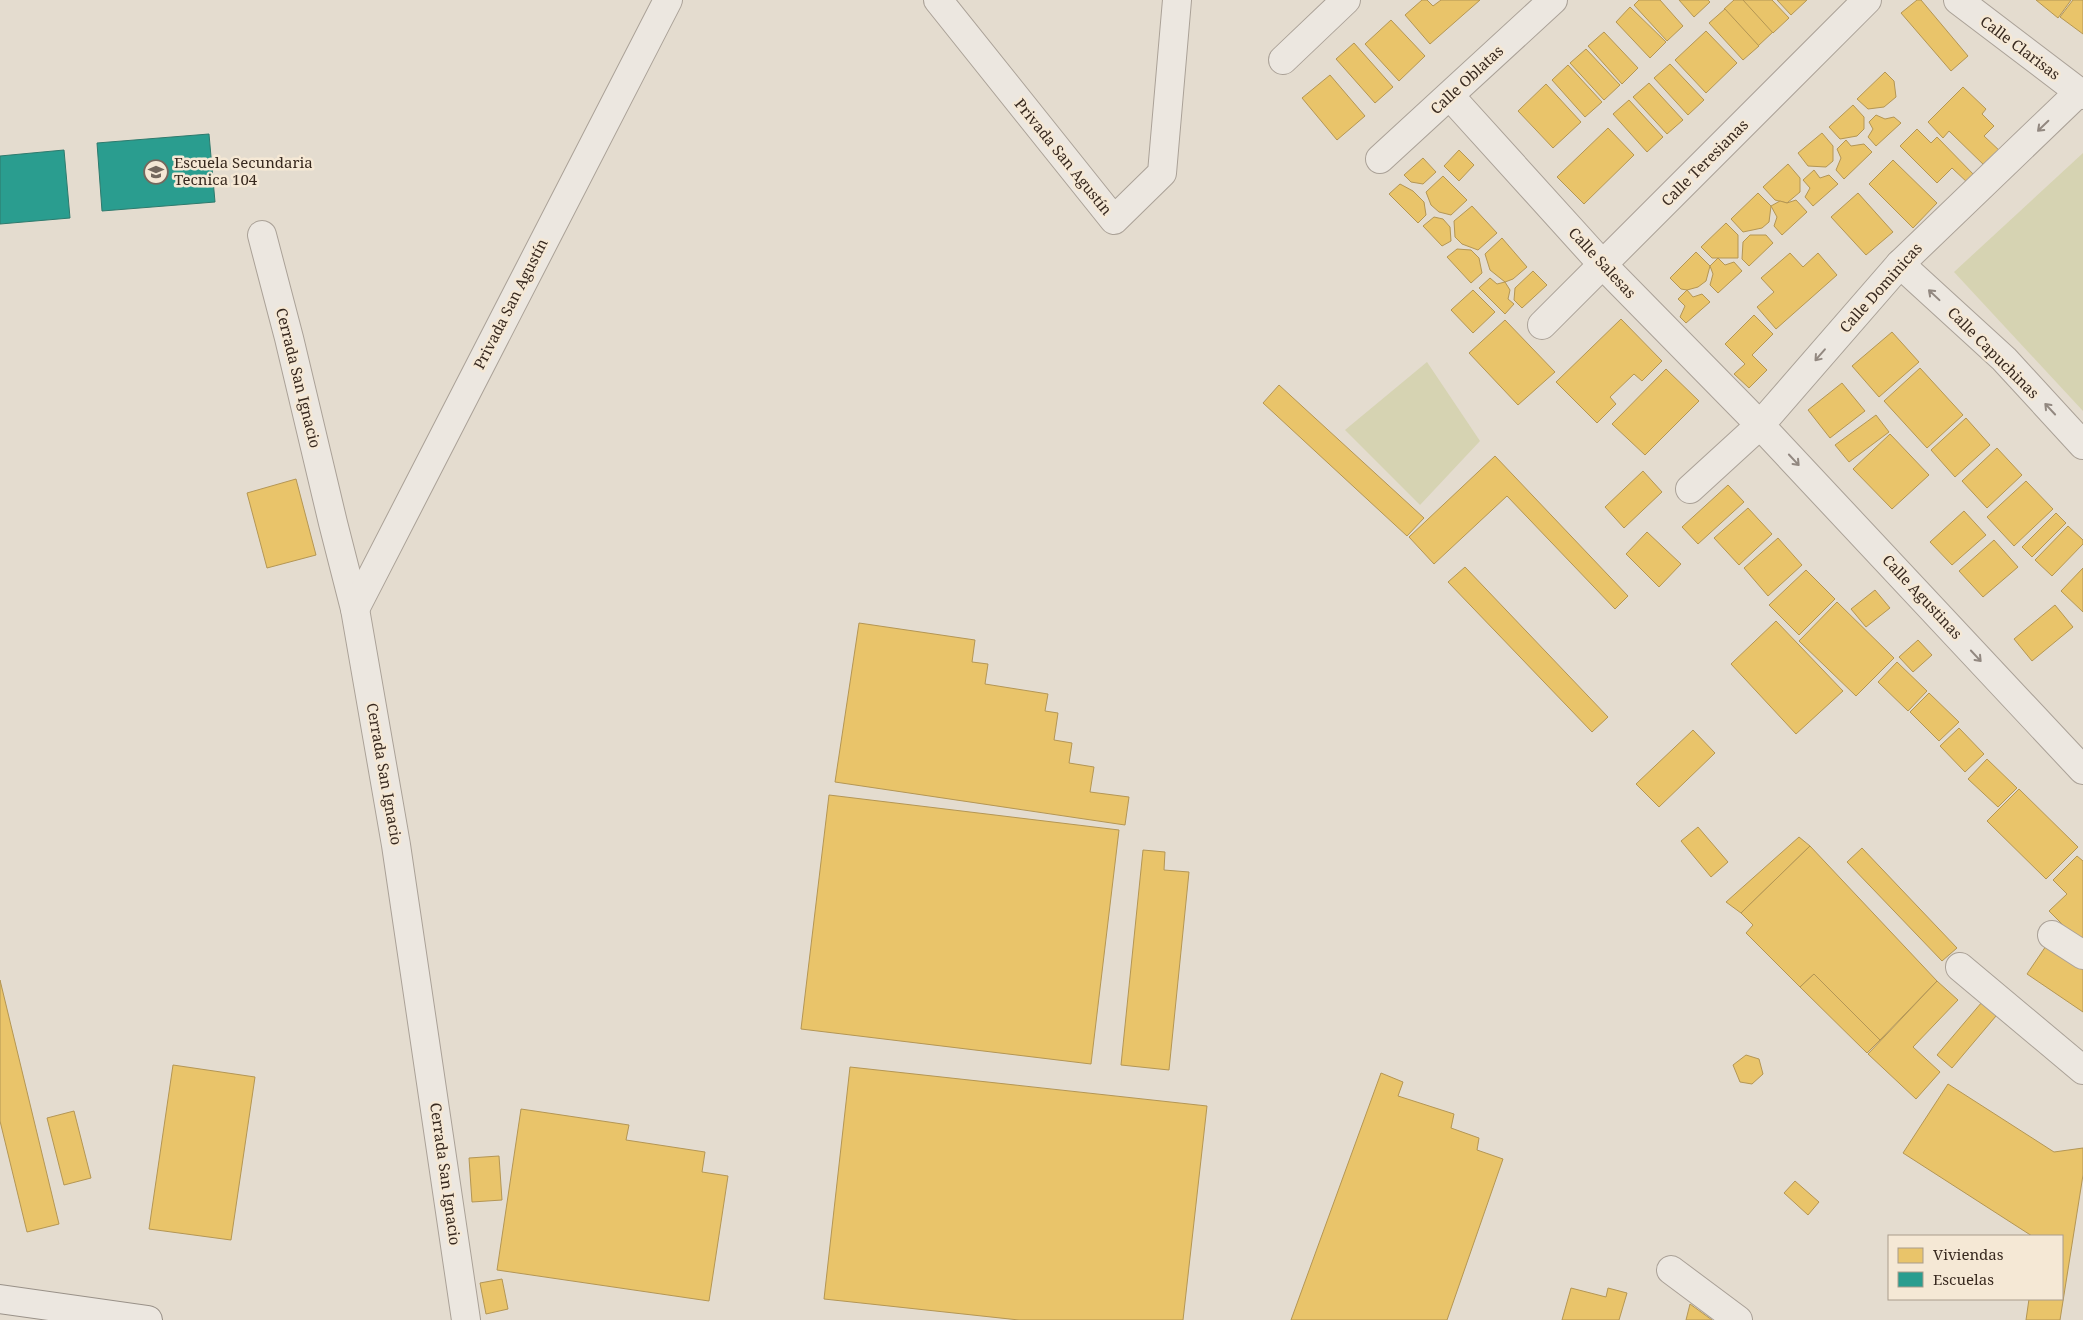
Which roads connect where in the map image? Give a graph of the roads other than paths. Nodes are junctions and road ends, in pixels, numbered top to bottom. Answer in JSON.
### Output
{"nodes":[{"id":1,"x":668,"y":0,"type":"edge"},
{"id":2,"x":938,"y":0,"type":"edge"},
{"id":3,"x":1177,"y":0,"type":"edge"},
{"id":4,"x":1346,"y":0,"type":"edge"},
{"id":5,"x":1553,"y":0,"type":"edge"},
{"id":6,"x":1867,"y":0,"type":"edge"},
{"id":7,"x":1958,"y":0,"type":"edge"},
{"id":8,"x":1283,"y":60,"type":"dead end"},
{"id":9,"x":2081,"y":94,"type":"edge"},
{"id":10,"x":1450,"y":96,"type":"junction"},
{"id":11,"x":1380,"y":160,"type":"dead end"},
{"id":12,"x":262,"y":235,"type":"dead end"},
{"id":13,"x":1900,"y":264,"type":"junction"},
{"id":14,"x":1603,"y":266,"type":"junction"},
{"id":15,"x":1542,"y":325,"type":"dead end"},
{"id":16,"x":1760,"y":424,"type":"junction"},
{"id":17,"x":2083,"y":445,"type":"edge"},
{"id":18,"x":1690,"y":489,"type":"dead end"},
{"id":19,"x":355,"y":609,"type":"junction"},
{"id":20,"x":2083,"y":770,"type":"edge"},
{"id":21,"x":2052,"y":935,"type":"dead end"},
{"id":22,"x":2083,"y":955,"type":"edge"},
{"id":23,"x":1960,"y":967,"type":"dead end"},
{"id":24,"x":2083,"y":1070,"type":"edge"},
{"id":25,"x":1671,"y":1270,"type":"dead end"},
{"id":26,"x":0,"y":1299,"type":"edge"},
{"id":27,"x":148,"y":1320,"type":"edge"},
{"id":28,"x":466,"y":1320,"type":"edge"},
{"id":29,"x":1738,"y":1320,"type":"edge"}],
"edges":[{"from":1,"to":19,"type":"street","name":"Privada San Agustín"},
{"from":2,"to":3,"type":"street","name":"Privada San Agustín"},
{"from":4,"to":8,"type":"street"},
{"from":5,"to":10,"type":"street","name":"Calle Oblatas"},
{"from":6,"to":14,"type":"street","name":"Calle Teresianas"},
{"from":7,"to":9,"type":"street","name":"Calle Clarisas"},
{"from":9,"to":13,"type":"street","name":"Calle Dominicas","one_way":true},
{"from":10,"to":11,"type":"street","name":"Calle Oblatas"},
{"from":10,"to":14,"type":"street","name":"Calle Salesas"},
{"from":12,"to":19,"type":"street","name":"Cerrada San Ignacio"},
{"from":13,"to":16,"type":"street","name":"Calle Dominicas","one_way":true},
{"from":17,"to":13,"type":"street","name":"Calle Capuchinas","one_way":true},
{"from":14,"to":15,"type":"street","name":"Calle Teresianas"},
{"from":14,"to":16,"type":"street","name":"Calle Salesas"},
{"from":16,"to":18,"type":"street","name":"Calle Dominicas"},
{"from":16,"to":20,"type":"street","name":"Calle Agustinas","one_way":true},
{"from":19,"to":28,"type":"street","name":"Cerrada San Ignacio"},
{"from":21,"to":22,"type":"street"},
{"from":23,"to":24,"type":"street"},
{"from":25,"to":29,"type":"street"},
{"from":26,"to":27,"type":"street"}]}
